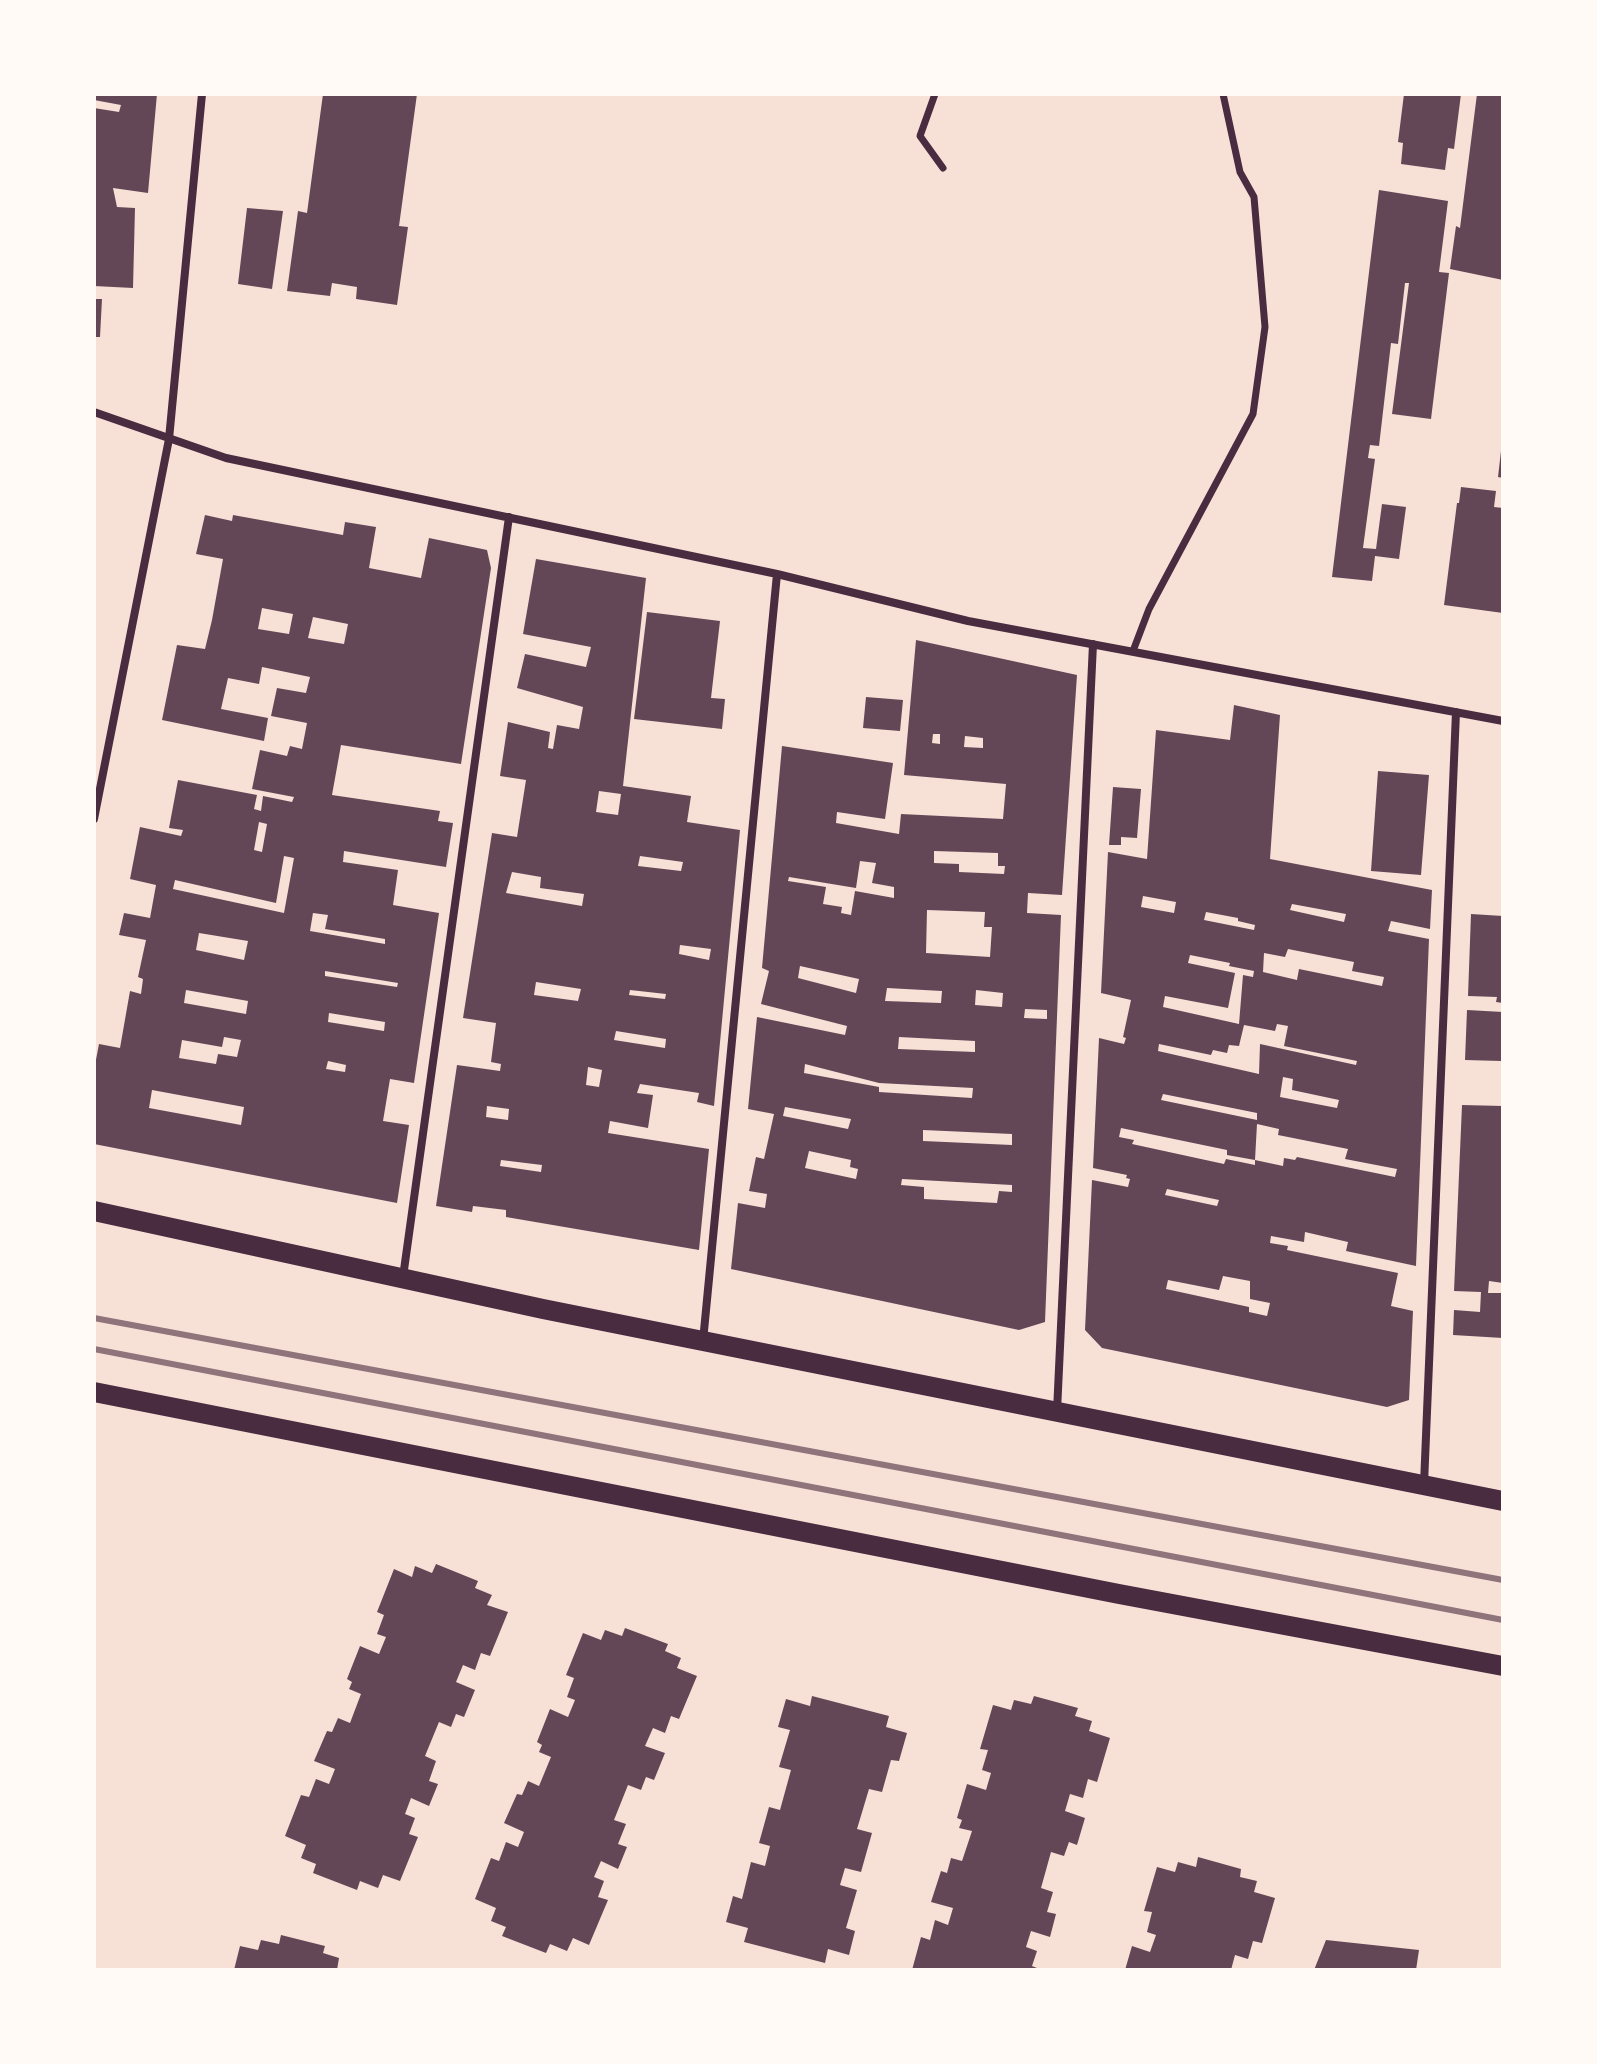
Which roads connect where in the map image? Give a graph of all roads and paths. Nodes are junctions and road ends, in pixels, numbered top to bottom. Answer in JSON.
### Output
{"nodes":[{"id":1,"x":202,"y":94,"type":"edge"},
{"id":2,"x":935,"y":94,"type":"edge"},
{"id":3,"x":1223,"y":94,"type":"edge"},
{"id":4,"x":943,"y":168,"type":"dead end"},
{"id":5,"x":94,"y":412,"type":"edge"},
{"id":6,"x":169,"y":439,"type":"junction"},
{"id":7,"x":509,"y":517,"type":"junction"},
{"id":8,"x":777,"y":574,"type":"junction"},
{"id":9,"x":1093,"y":644,"type":"junction"},
{"id":10,"x":1133,"y":651,"type":"junction"},
{"id":11,"x":1456,"y":712,"type":"junction"},
{"id":12,"x":1501,"y":719,"type":"edge"},
{"id":13,"x":94,"y":819,"type":"edge"},
{"id":14,"x":94,"y":1211,"type":"edge"},
{"id":15,"x":402,"y":1279,"type":"junction"},
{"id":16,"x":703,"y":1342,"type":"junction"},
{"id":17,"x":94,"y":1392,"type":"edge"},
{"id":18,"x":1057,"y":1413,"type":"junction"},
{"id":19,"x":1424,"y":1485,"type":"junction"},
{"id":20,"x":1503,"y":1501,"type":"edge"},
{"id":21,"x":1503,"y":1666,"type":"edge"}],
"edges":[{"from":1,"to":6,"type":"street"},
{"from":2,"to":4,"type":"street"},
{"from":3,"to":10,"type":"street"},
{"from":5,"to":6,"type":"street"},
{"from":6,"to":7,"type":"street"},
{"from":6,"to":13,"type":"street"},
{"from":7,"to":8,"type":"street"},
{"from":7,"to":15,"type":"street"},
{"from":8,"to":9,"type":"street"},
{"from":8,"to":16,"type":"street"},
{"from":9,"to":10,"type":"street"},
{"from":9,"to":18,"type":"street"},
{"from":10,"to":11,"type":"street"},
{"from":11,"to":12,"type":"street"},
{"from":11,"to":19,"type":"street"},
{"from":14,"to":15,"type":"main road"},
{"from":15,"to":16,"type":"main road"},
{"from":16,"to":18,"type":"main road"},
{"from":17,"to":21,"type":"main road"},
{"from":18,"to":19,"type":"main road"},
{"from":19,"to":20,"type":"main road"}]}
